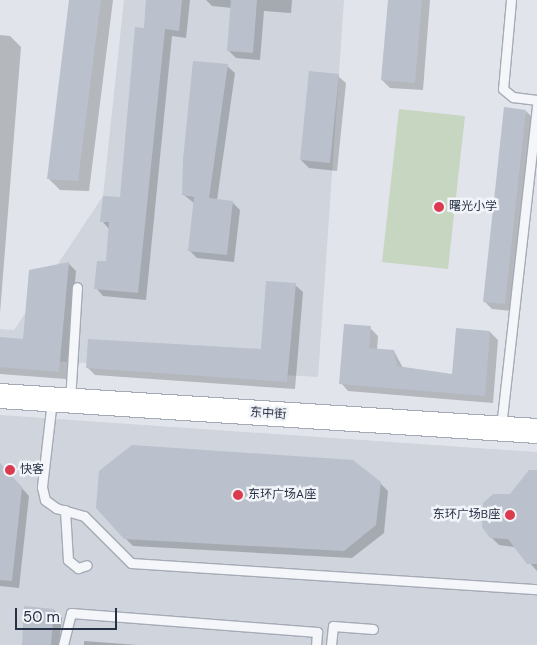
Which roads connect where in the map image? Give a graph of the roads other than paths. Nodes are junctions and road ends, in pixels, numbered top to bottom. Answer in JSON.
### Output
{"nodes":[{"id":1,"x":511,"y":0,"type":"edge"},
{"id":2,"x":537,"y":100,"type":"edge"},
{"id":3,"x":537,"y":104,"type":"edge"},
{"id":4,"x":77,"y":287,"type":"dead end"},
{"id":5,"x":0,"y":396,"type":"edge"},
{"id":6,"x":61,"y":400,"type":"junction"},
{"id":7,"x":501,"y":430,"type":"junction"},
{"id":8,"x":537,"y":431,"type":"edge"},
{"id":9,"x":65,"y":510,"type":"junction"},
{"id":10,"x":87,"y":565,"type":"dead end"},
{"id":11,"x":537,"y":589,"type":"edge"},
{"id":12,"x":373,"y":629,"type":"dead end"},
{"id":13,"x":62,"y":645,"type":"edge"},
{"id":14,"x":316,"y":645,"type":"edge"},
{"id":15,"x":331,"y":645,"type":"edge"}],
"edges":[{"from":1,"to":2,"type":"lane"},
{"from":3,"to":7,"type":"lane"},
{"from":4,"to":6,"type":"lane"},
{"from":5,"to":6,"type":"street","name":"东中街"},
{"from":6,"to":7,"type":"street","name":"东中街"},
{"from":6,"to":9,"type":"lane"},
{"from":7,"to":8,"type":"street","name":"东中街"},
{"from":9,"to":10,"type":"lane"},
{"from":9,"to":11,"type":"lane"},
{"from":12,"to":15,"type":"lane"},
{"from":13,"to":14,"type":"lane"}]}
